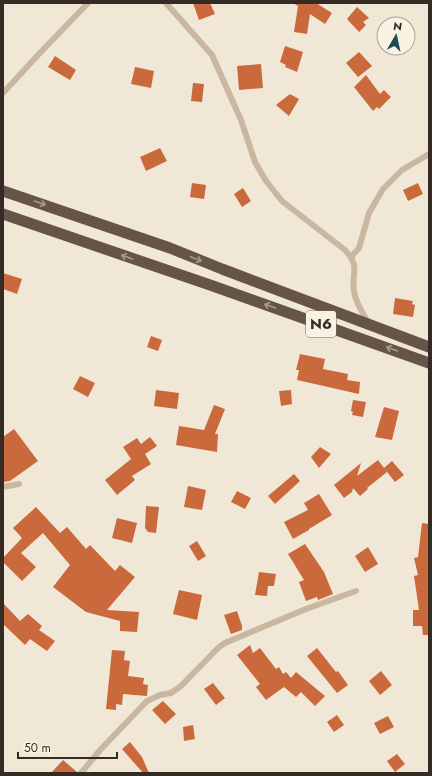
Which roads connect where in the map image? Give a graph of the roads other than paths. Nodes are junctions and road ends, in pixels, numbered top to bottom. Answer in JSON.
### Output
{"nodes":[{"id":1,"x":88,"y":3,"type":"edge"},
{"id":2,"x":166,"y":3,"type":"edge"},
{"id":3,"x":3,"y":93,"type":"edge"},
{"id":4,"x":429,"y":154,"type":"edge"},
{"id":5,"x":3,"y":190,"type":"edge"},
{"id":6,"x":3,"y":214,"type":"edge"},
{"id":7,"x":351,"y":257,"type":"junction"},
{"id":8,"x":369,"y":325,"type":"junction"},
{"id":9,"x":429,"y":347,"type":"edge"},
{"id":10,"x":429,"y":363,"type":"edge"},
{"id":11,"x":19,"y":484,"type":"dead end"},
{"id":12,"x":3,"y":487,"type":"edge"},
{"id":13,"x":356,"y":591,"type":"dead end"},
{"id":14,"x":82,"y":773,"type":"edge"}],
"edges":[{"from":1,"to":3,"type":"lane"},
{"from":2,"to":7,"type":"lane"},
{"from":4,"to":7,"type":"lane"},
{"from":5,"to":8,"type":"highway","number":"N6","one_way":true},
{"from":10,"to":6,"type":"highway","number":"N6","one_way":true},
{"from":7,"to":8,"type":"lane"},
{"from":8,"to":9,"type":"highway","number":"N6"},
{"from":11,"to":12,"type":"lane"},
{"from":13,"to":14,"type":"lane"}]}
